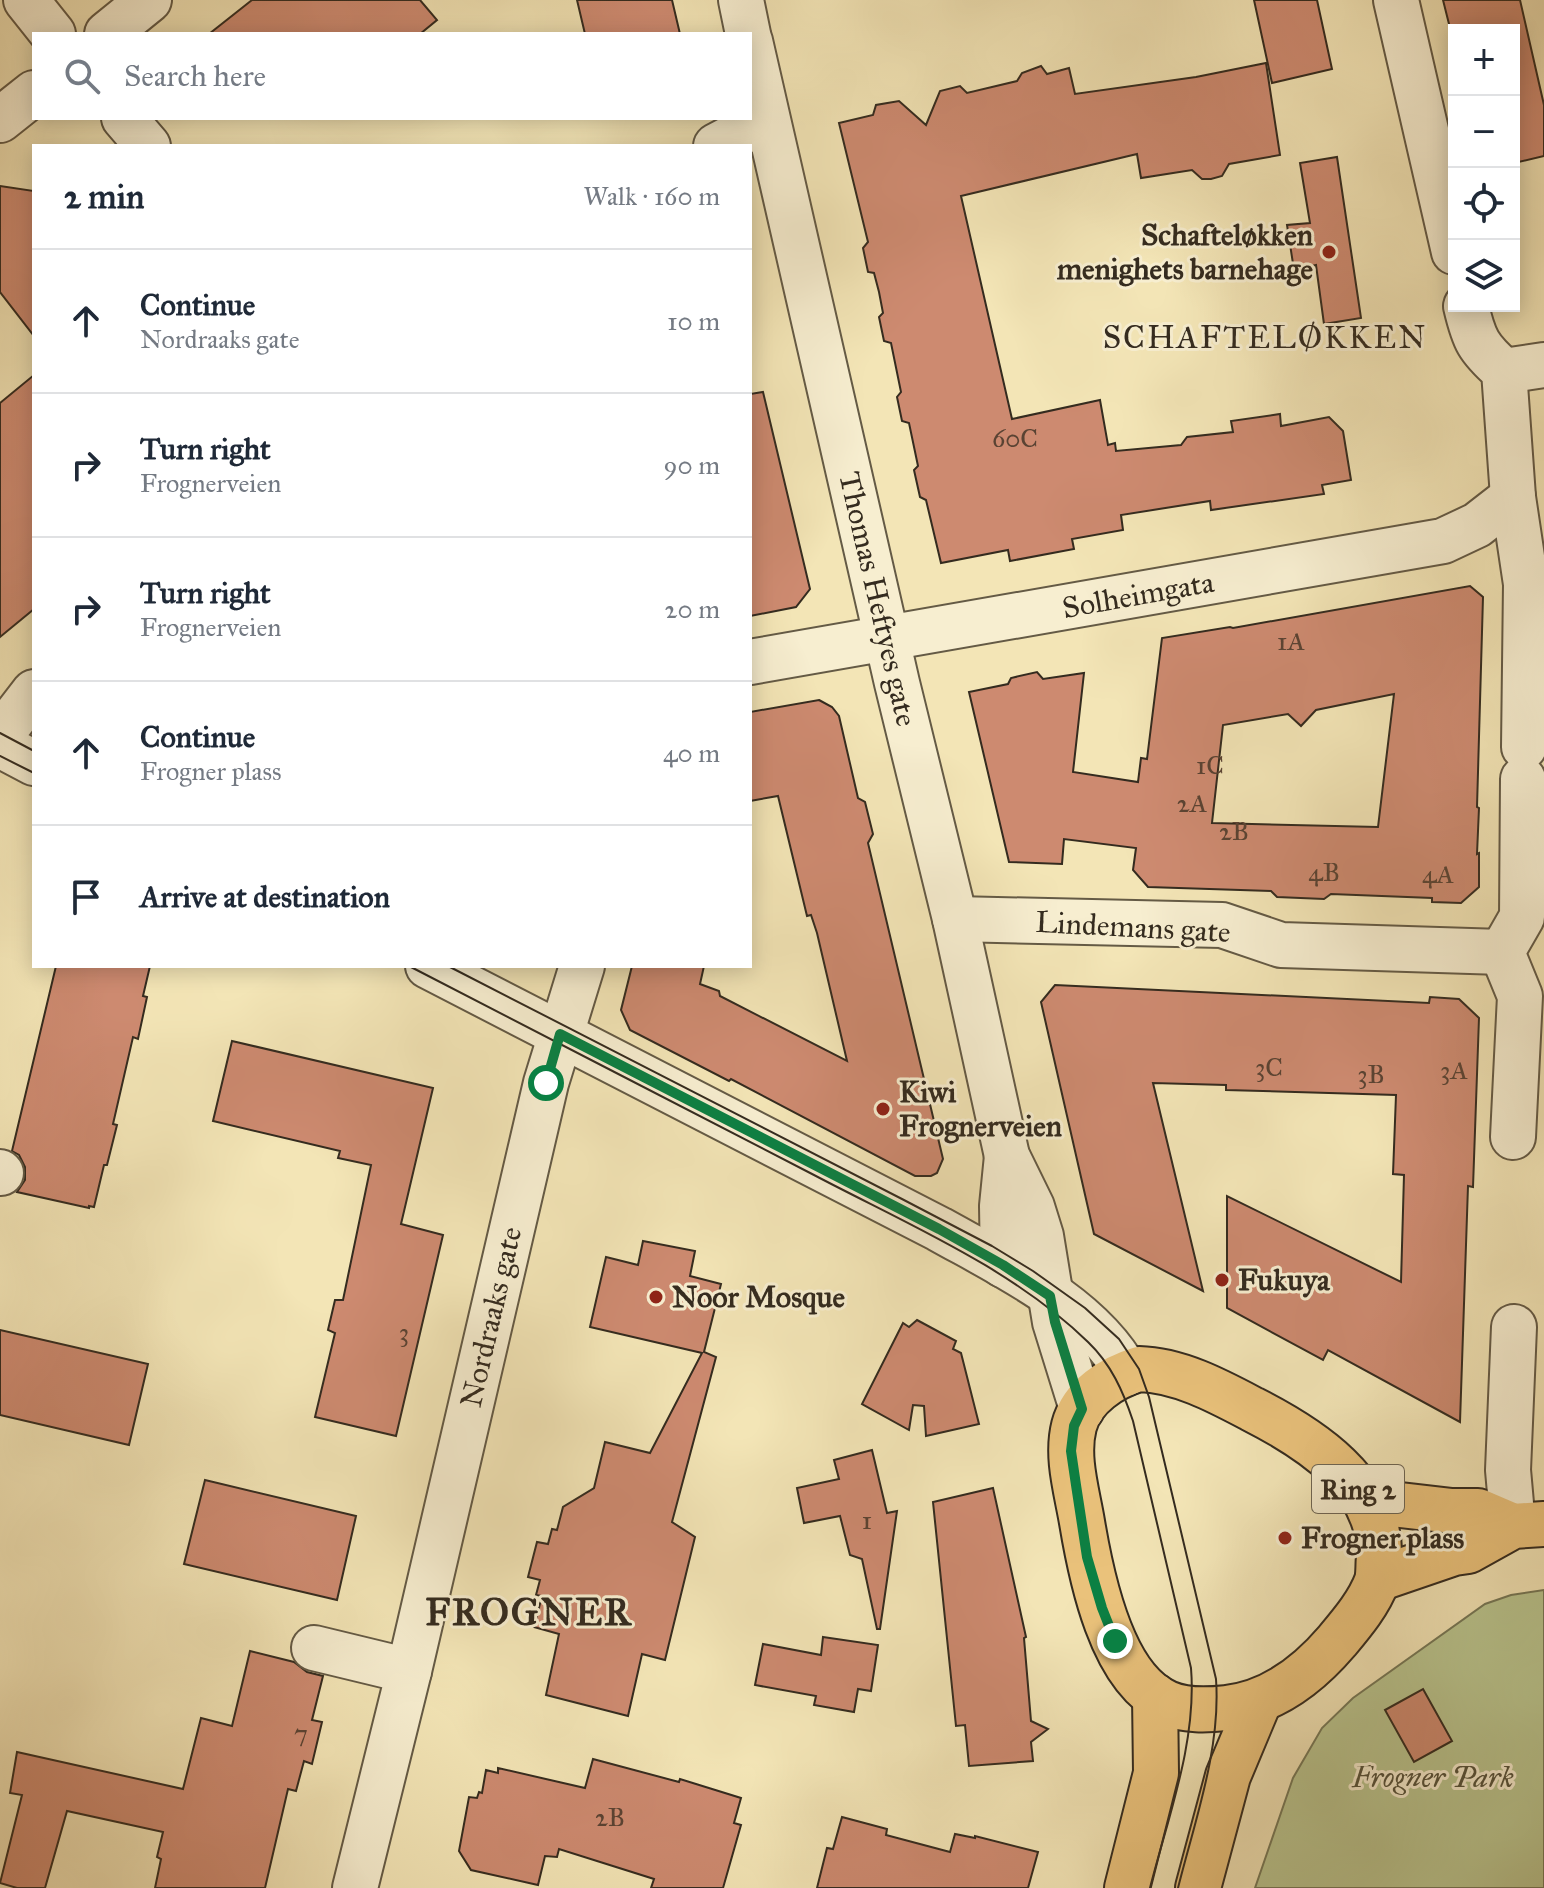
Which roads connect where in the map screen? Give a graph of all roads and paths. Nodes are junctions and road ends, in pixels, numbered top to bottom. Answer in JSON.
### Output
{"nodes":[{"id":1,"x":26,"y":0,"type":"edge"},
{"id":2,"x":149,"y":0,"type":"edge"},
{"id":3,"x":741,"y":0,"type":"edge"},
{"id":4,"x":1396,"y":0,"type":"edge"},
{"id":5,"x":51,"y":32,"type":"edge"},
{"id":6,"x":109,"y":32,"type":"edge"},
{"id":7,"x":748,"y":32,"type":"edge"},
{"id":8,"x":752,"y":50,"type":"edge"},
{"id":9,"x":32,"y":95,"type":"edge"},
{"id":10,"x":767,"y":119,"type":"junction"},
{"id":11,"x":0,"y":120,"type":"edge"},
{"id":12,"x":126,"y":120,"type":"edge"},
{"id":13,"x":146,"y":144,"type":"edge"},
{"id":14,"x":720,"y":144,"type":"edge"},
{"id":15,"x":1451,"y":240,"type":"edge"},
{"id":16,"x":1468,"y":312,"type":"edge"},
{"id":17,"x":1524,"y":368,"type":"edge"},
{"id":18,"x":1513,"y":497,"type":"junction"},
{"id":19,"x":887,"y":639,"type":"junction"},
{"id":20,"x":752,"y":662,"type":"edge"},
{"id":21,"x":32,"y":695,"type":"edge"},
{"id":22,"x":0,"y":736,"type":"edge"},
{"id":23,"x":0,"y":745,"type":"edge"},
{"id":24,"x":32,"y":762,"type":"edge"},
{"id":25,"x":955,"y":919,"type":"junction"},
{"id":26,"x":1502,"y":952,"type":"junction"},
{"id":27,"x":432,"y":968,"type":"edge"},
{"id":28,"x":581,"y":968,"type":"edge"},
{"id":29,"x":560,"y":1034,"type":"junction"},
{"id":30,"x":1513,"y":1137,"type":"dead end"},
{"id":31,"x":1007,"y":1156,"type":"junction"},
{"id":32,"x":1003,"y":1265,"type":"junction"},
{"id":33,"x":1050,"y":1296,"type":"junction"},
{"id":34,"x":1514,"y":1327,"type":"dead end"},
{"id":35,"x":1127,"y":1373,"type":"junction"},
{"id":36,"x":1082,"y":1409,"type":"junction"},
{"id":37,"x":1366,"y":1501,"type":"junction"},
{"id":38,"x":1528,"y":1525,"type":"edge"},
{"id":39,"x":1378,"y":1579,"type":"junction"},
{"id":40,"x":314,"y":1648,"type":"dead end"},
{"id":41,"x":409,"y":1671,"type":"junction"},
{"id":42,"x":1155,"y":1696,"type":"junction"},
{"id":43,"x":1259,"y":1702,"type":"junction"},
{"id":44,"x":355,"y":1888,"type":"edge"},
{"id":45,"x":1127,"y":1888,"type":"edge"},
{"id":46,"x":1198,"y":1888,"type":"edge"}],
"edges":[{"from":1,"to":5,"type":"street"},
{"from":2,"to":6,"type":"street"},
{"from":3,"to":7,"type":"street"},
{"from":4,"to":15,"type":"street"},
{"from":8,"to":10,"type":"street","name":"Thomas Heftyes gate"},
{"from":9,"to":11,"type":"street"},
{"from":10,"to":14,"type":"street"},
{"from":10,"to":19,"type":"street","name":"Thomas Heftyes gate"},
{"from":12,"to":13,"type":"street"},
{"from":16,"to":17,"type":"street"},
{"from":17,"to":18,"type":"street"},
{"from":18,"to":19,"type":"street","name":"Solheimgata"},
{"from":18,"to":26,"type":"street"},
{"from":19,"to":20,"type":"street","name":"Solheimgata"},
{"from":19,"to":25,"type":"street","name":"Thomas Heftyes gate"},
{"from":21,"to":22,"type":"street"},
{"from":23,"to":24,"type":"street"},
{"from":25,"to":26,"type":"street","name":"Lindemans gate"},
{"from":25,"to":31,"type":"street","name":"Thomas Heftyes gate"},
{"from":26,"to":30,"type":"street"},
{"from":27,"to":29,"type":"street"},
{"from":28,"to":29,"type":"street","name":"Nordraaks gate"},
{"from":29,"to":32,"type":"street"},
{"from":29,"to":41,"type":"street","name":"Nordraaks gate"},
{"from":31,"to":32,"type":"street","name":"Thomas Heftyes gate"},
{"from":31,"to":33,"type":"street","name":"Thomas Heftyes gate"},
{"from":32,"to":33,"type":"street"},
{"from":33,"to":35,"type":"street"},
{"from":33,"to":36,"type":"street","name":"Thomas Heftyes gate"},
{"from":34,"to":38,"type":"street"},
{"from":35,"to":36,"type":"main road"},
{"from":35,"to":37,"type":"main road","number":"Ring 2"},
{"from":36,"to":42,"type":"main road"},
{"from":37,"to":38,"type":"main road","number":"Ring 2"},
{"from":37,"to":39,"type":"main road","number":"Ring 2"},
{"from":38,"to":39,"type":"main road"},
{"from":39,"to":43,"type":"main road"},
{"from":40,"to":41,"type":"street"},
{"from":41,"to":44,"type":"street","name":"Nordraaks gate"},
{"from":42,"to":43,"type":"main road"},
{"from":42,"to":45,"type":"main road"},
{"from":43,"to":46,"type":"main road"}]}
